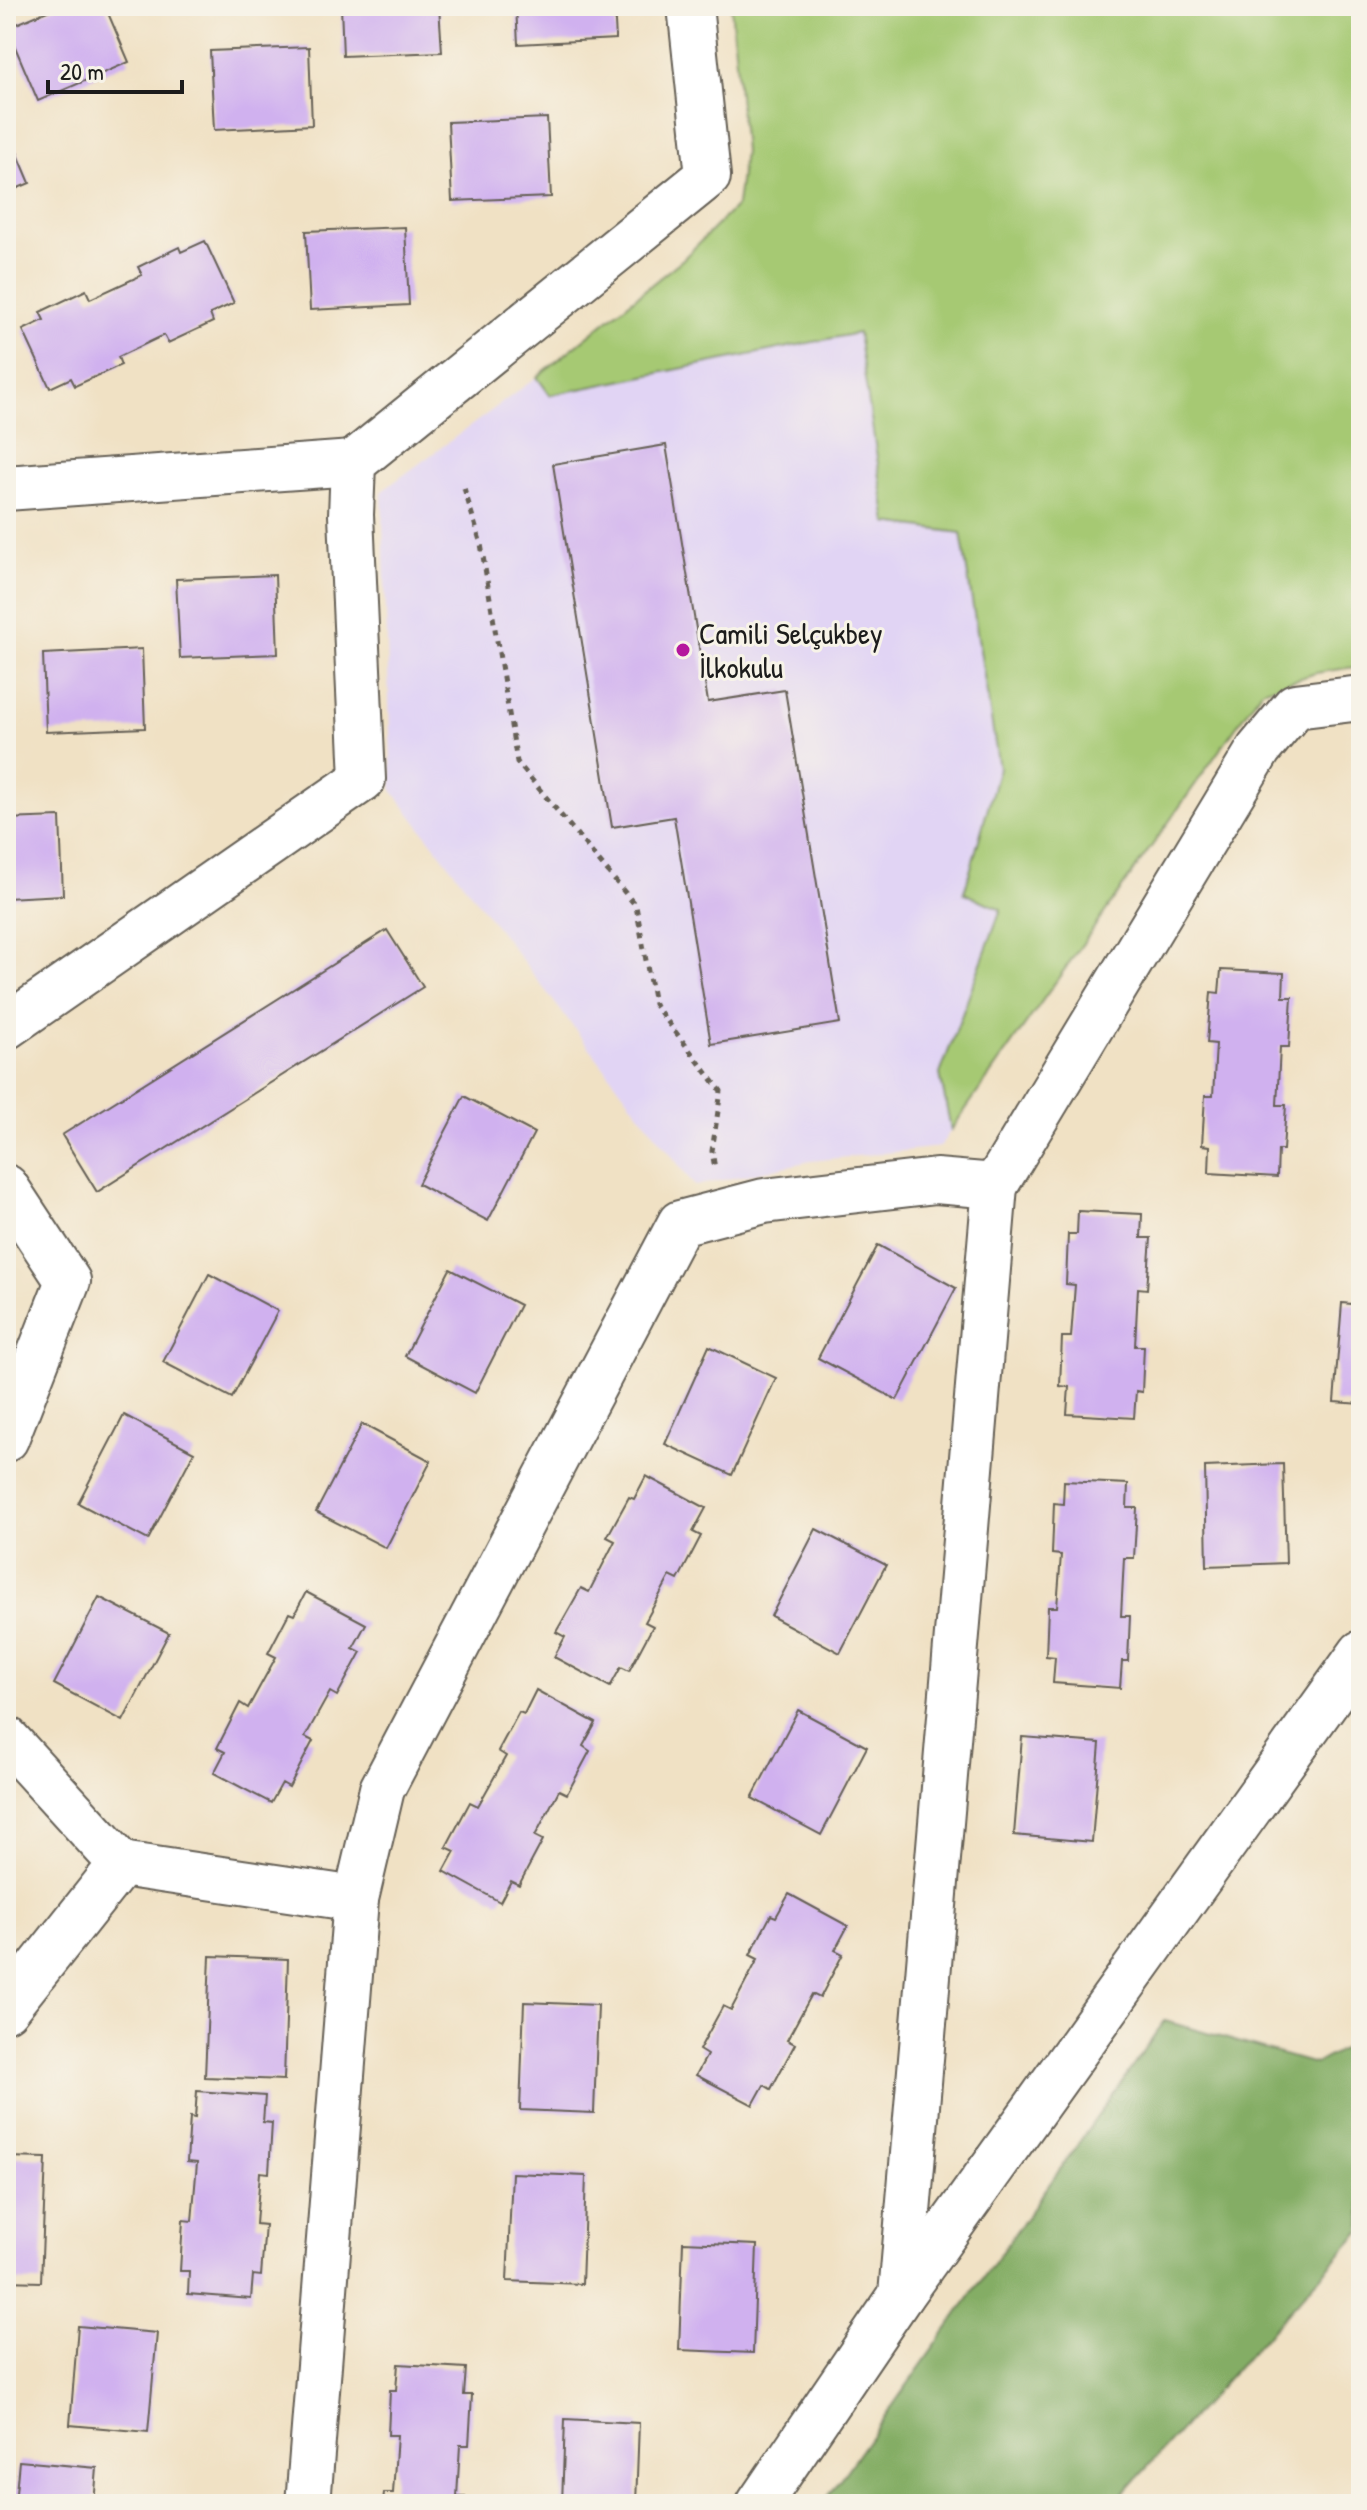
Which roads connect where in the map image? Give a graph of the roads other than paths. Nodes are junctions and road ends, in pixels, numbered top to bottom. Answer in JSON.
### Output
{"nodes":[{"id":1,"x":690,"y":6,"type":"edge"},
{"id":2,"x":353,"y":463,"type":"junction"},
{"id":3,"x":6,"y":488,"type":"edge"},
{"id":4,"x":1361,"y":698,"type":"edge"},
{"id":5,"x":6,"y":1027,"type":"edge"},
{"id":6,"x":995,"y":1186,"type":"junction"},
{"id":7,"x":6,"y":1187,"type":"edge"},
{"id":8,"x":6,"y":1439,"type":"edge"},
{"id":9,"x":1361,"y":1653,"type":"edge"},
{"id":10,"x":6,"y":1738,"type":"edge"},
{"id":11,"x":121,"y":1864,"type":"junction"},
{"id":12,"x":356,"y":1899,"type":"junction"},
{"id":13,"x":6,"y":2009,"type":"edge"},
{"id":14,"x":901,"y":2295,"type":"junction"},
{"id":15,"x":308,"y":2504,"type":"edge"},
{"id":16,"x":759,"y":2504,"type":"edge"}],
"edges":[{"from":1,"to":2,"type":"street"},
{"from":2,"to":3,"type":"street"},
{"from":2,"to":5,"type":"street"},
{"from":4,"to":6,"type":"street"},
{"from":6,"to":12,"type":"street"},
{"from":6,"to":14,"type":"street"},
{"from":7,"to":8,"type":"street"},
{"from":9,"to":14,"type":"street"},
{"from":10,"to":11,"type":"street"},
{"from":11,"to":12,"type":"street"},
{"from":11,"to":13,"type":"street"},
{"from":12,"to":15,"type":"street"},
{"from":14,"to":16,"type":"street"}]}
